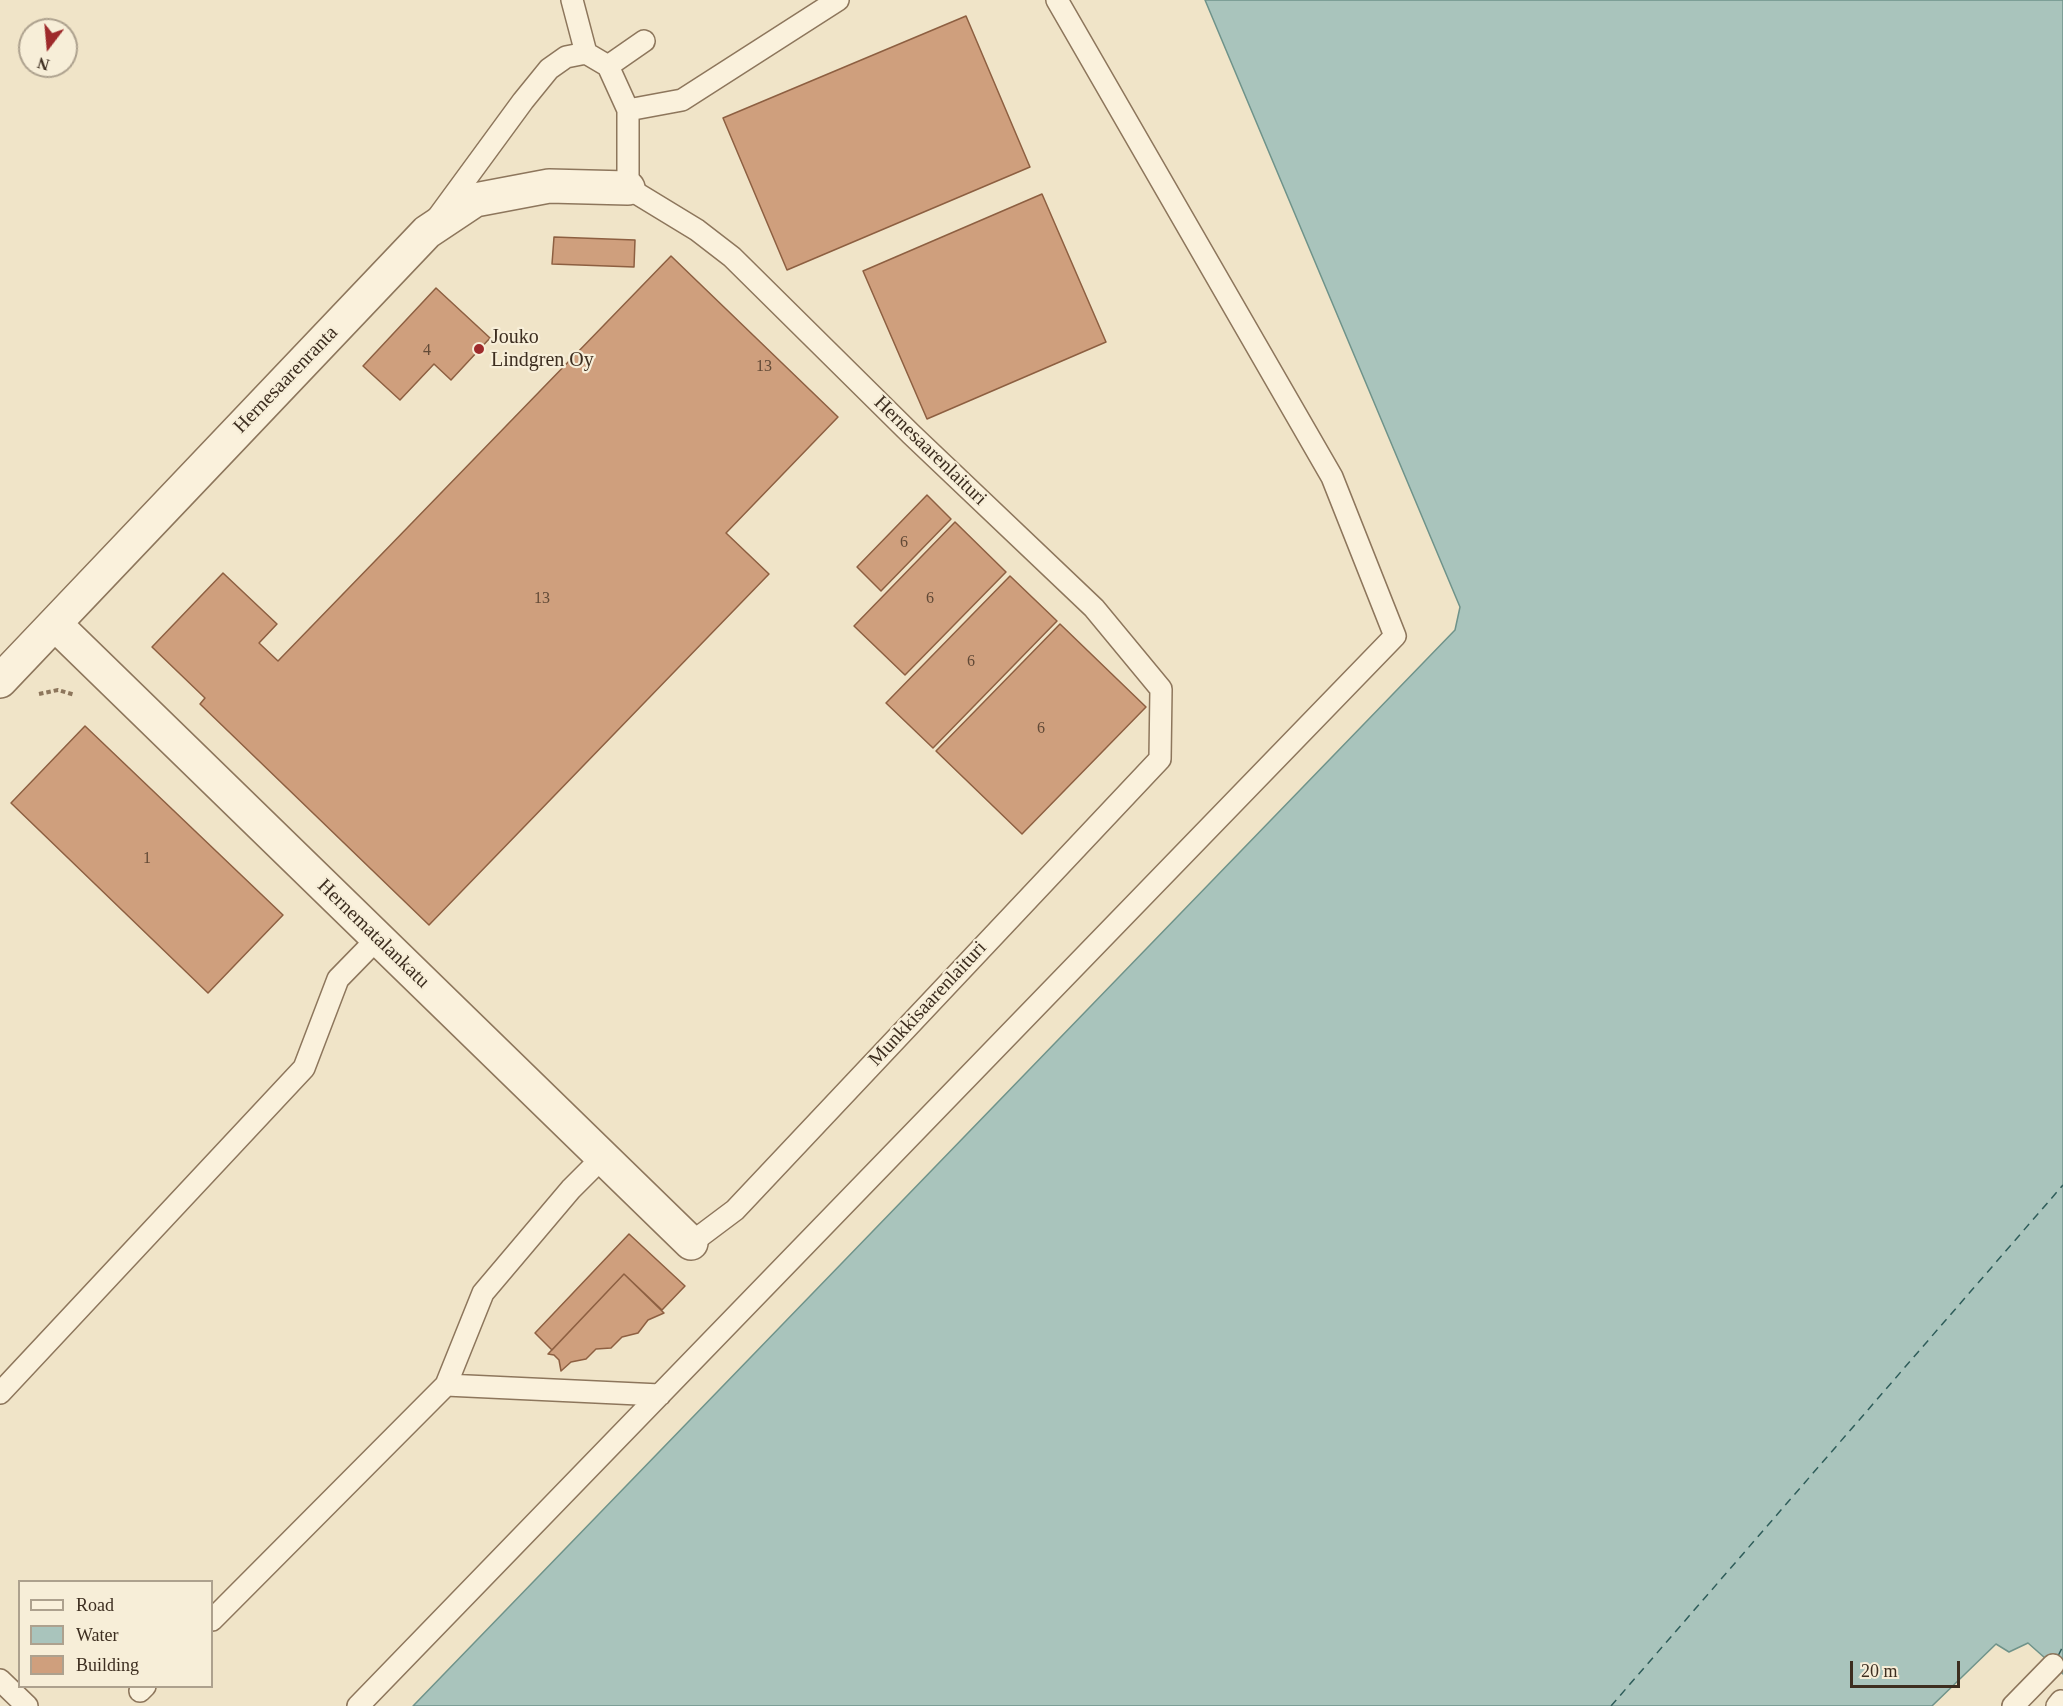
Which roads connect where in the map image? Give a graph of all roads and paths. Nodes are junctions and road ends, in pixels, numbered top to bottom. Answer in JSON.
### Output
{"nodes":[{"id":1,"x":572,"y":0,"type":"edge"},
{"id":2,"x":838,"y":0,"type":"edge"},
{"id":3,"x":1057,"y":0,"type":"edge"},
{"id":4,"x":644,"y":41,"type":"dead end"},
{"id":5,"x":586,"y":53,"type":"junction"},
{"id":6,"x":608,"y":66,"type":"junction"},
{"id":7,"x":628,"y":110,"type":"junction"},
{"id":8,"x":628,"y":189,"type":"junction"},
{"id":9,"x":427,"y":232,"type":"junction"},
{"id":10,"x":55,"y":624,"type":"junction"},
{"id":11,"x":0,"y":681,"type":"edge"},
{"id":12,"x":1160,"y":759,"type":"joint"},
{"id":13,"x":377,"y":939,"type":"junction"},
{"id":14,"x":603,"y":1157,"type":"junction"},
{"id":15,"x":691,"y":1243,"type":"joint"},
{"id":16,"x":446,"y":1385,"type":"junction"},
{"id":17,"x":0,"y":1393,"type":"edge"},
{"id":18,"x":660,"y":1395,"type":"junction"},
{"id":19,"x":213,"y":1619,"type":"edge"},
{"id":20,"x":2053,"y":1665,"type":"dead end"},
{"id":21,"x":0,"y":1680,"type":"edge"},
{"id":22,"x":27,"y":1706,"type":"edge"},
{"id":23,"x":358,"y":1706,"type":"edge"},
{"id":24,"x":2013,"y":1706,"type":"edge"}],
"edges":[{"from":1,"to":5,"type":"lane"},
{"from":2,"to":7,"type":"lane"},
{"from":3,"to":18,"type":"lane"},
{"from":4,"to":6,"type":"lane"},
{"from":5,"to":6,"type":"lane"},
{"from":5,"to":9,"type":"lane"},
{"from":6,"to":7,"type":"lane"},
{"from":7,"to":8,"type":"lane"},
{"from":8,"to":9,"type":"street","name":"Hernesaarenranta"},
{"from":8,"to":12,"type":"lane","name":"Hernesaarenlaituri"},
{"from":9,"to":10,"type":"street","name":"Hernesaarenranta"},
{"from":10,"to":11,"type":"street","name":"Hernesaarenranta"},
{"from":10,"to":13,"type":"street","name":"Hernematalankatu"},
{"from":12,"to":15,"type":"lane","name":"Munkkisaarenlaituri"},
{"from":13,"to":14,"type":"street","name":"Hernematalankatu"},
{"from":13,"to":17,"type":"lane"},
{"from":14,"to":15,"type":"street","name":"Hernematalankatu"},
{"from":14,"to":16,"type":"lane"},
{"from":16,"to":18,"type":"lane"},
{"from":16,"to":19,"type":"lane"},
{"from":18,"to":23,"type":"lane"},
{"from":20,"to":24,"type":"lane"},
{"from":21,"to":22,"type":"lane"}]}
